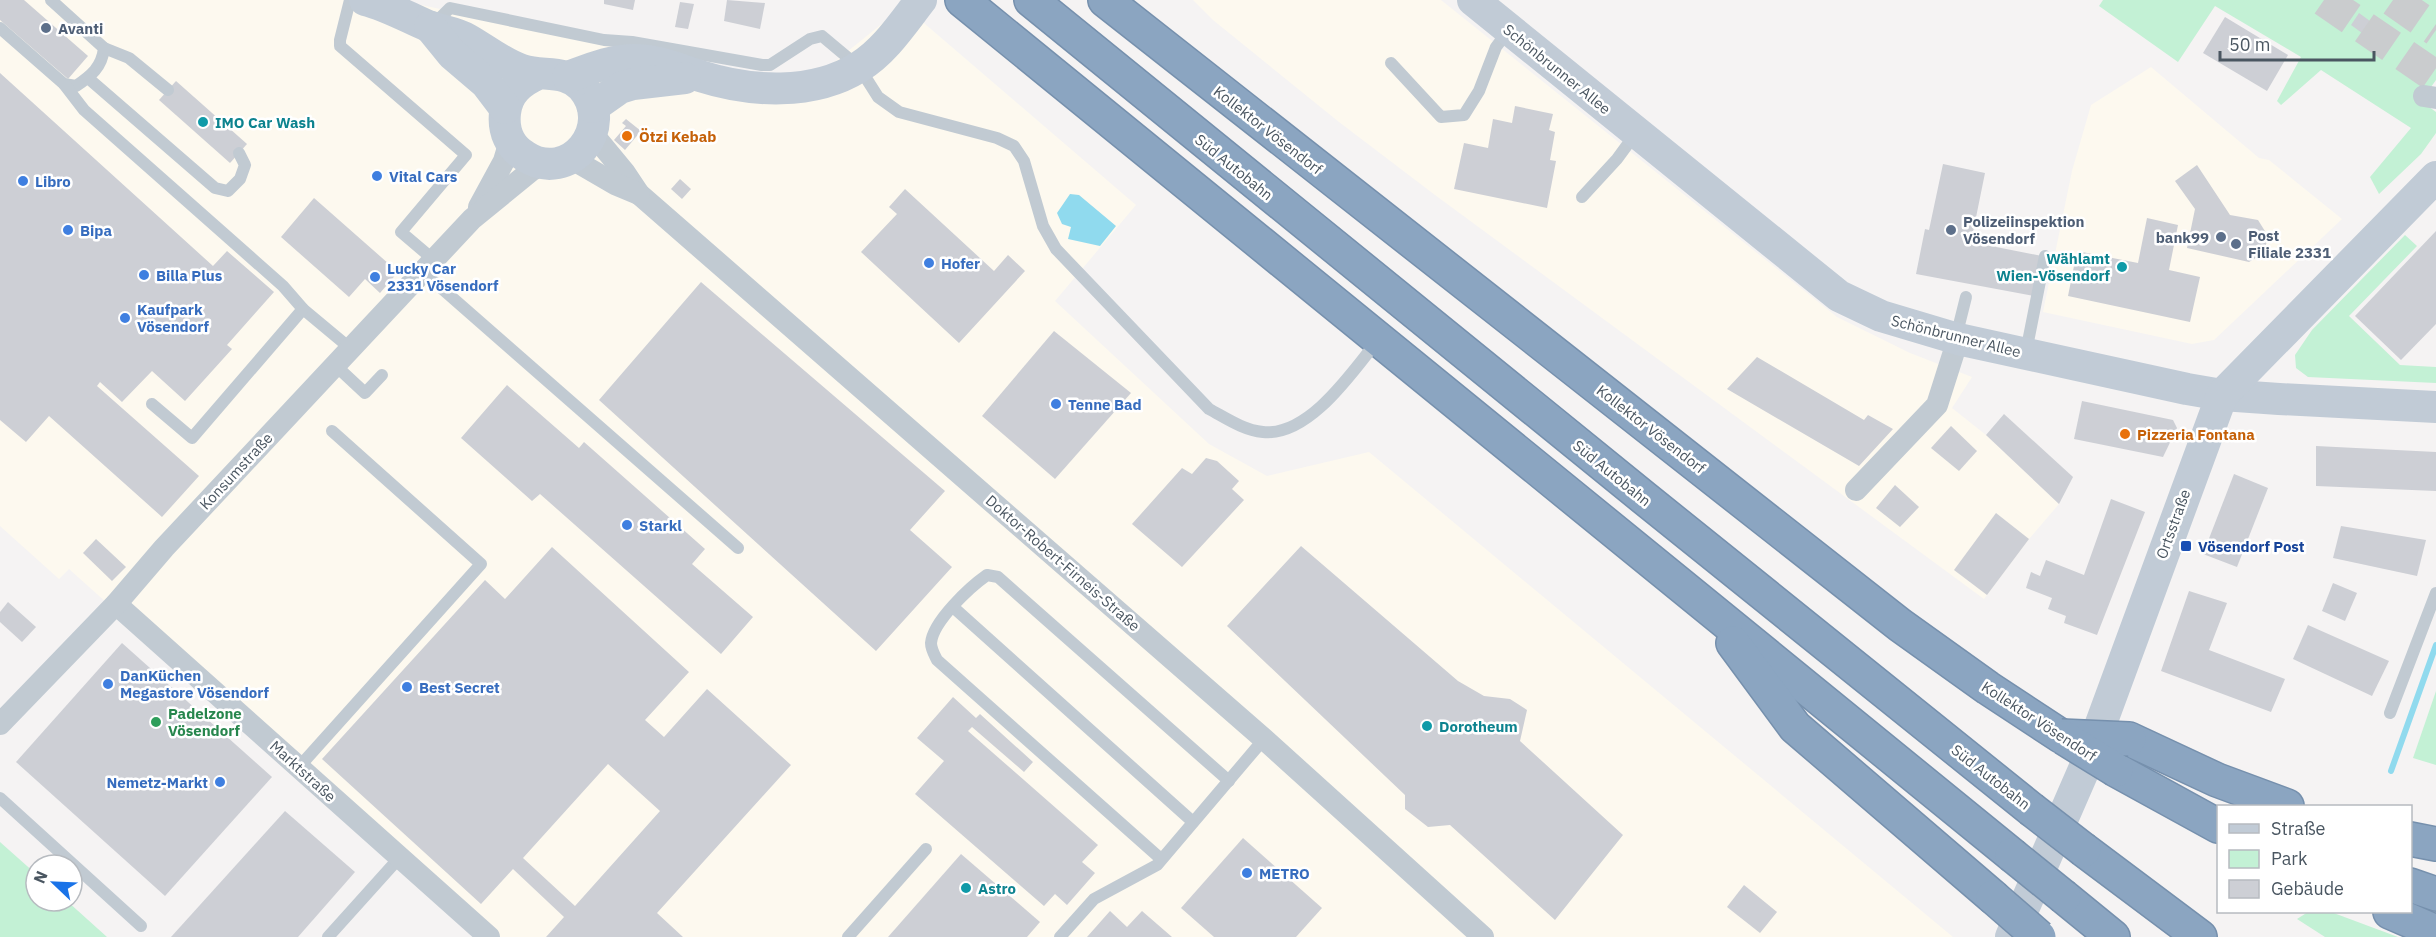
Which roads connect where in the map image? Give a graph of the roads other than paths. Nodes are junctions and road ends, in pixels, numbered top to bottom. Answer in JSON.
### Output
{"nodes":[{"id":1,"x":51,"y":0,"type":"edge"},
{"id":2,"x":350,"y":0,"type":"edge"},
{"id":3,"x":921,"y":0,"type":"edge"},
{"id":4,"x":962,"y":0,"type":"edge"},
{"id":5,"x":1031,"y":0,"type":"edge"},
{"id":6,"x":1105,"y":0,"type":"edge"},
{"id":7,"x":1473,"y":0,"type":"edge"},
{"id":8,"x":380,"y":2,"type":"edge"},
{"id":9,"x":430,"y":27,"type":"junction"},
{"id":10,"x":0,"y":28,"type":"edge"},
{"id":11,"x":1509,"y":30,"type":"junction"},
{"id":12,"x":104,"y":48,"type":"junction"},
{"id":13,"x":595,"y":51,"type":"junction"},
{"id":14,"x":1391,"y":63,"type":"dead end"},
{"id":15,"x":860,"y":67,"type":"junction"},
{"id":16,"x":538,"y":74,"type":"junction"},
{"id":17,"x":568,"y":77,"type":"junction"},
{"id":18,"x":701,"y":77,"type":"junction"},
{"id":19,"x":88,"y":78,"type":"junction"},
{"id":20,"x":64,"y":84,"type":"junction"},
{"id":21,"x":168,"y":90,"type":"dead end"},
{"id":22,"x":506,"y":108,"type":"junction"},
{"id":23,"x":593,"y":120,"type":"junction"},
{"id":24,"x":1636,"y":133,"type":"junction"},
{"id":25,"x":510,"y":141,"type":"junction"},
{"id":26,"x":239,"y":153,"type":"dead end"},
{"id":27,"x":557,"y":161,"type":"junction"},
{"id":28,"x":2436,"y":177,"type":"edge"},
{"id":29,"x":639,"y":194,"type":"junction"},
{"id":30,"x":1582,"y":197,"type":"dead end"},
{"id":31,"x":472,"y":219,"type":"junction"},
{"id":32,"x":2045,"y":256,"type":"dead end"},
{"id":33,"x":428,"y":266,"type":"junction"},
{"id":34,"x":1966,"y":297,"type":"dead end"},
{"id":35,"x":303,"y":309,"type":"junction"},
{"id":36,"x":1379,"y":339,"type":"junction"},
{"id":37,"x":1957,"y":339,"type":"junction"},
{"id":38,"x":351,"y":349,"type":"junction"},
{"id":39,"x":2026,"y":354,"type":"junction"},
{"id":40,"x":335,"y":365,"type":"junction"},
{"id":41,"x":382,"y":375,"type":"dead end"},
{"id":42,"x":2222,"y":395,"type":"junction"},
{"id":43,"x":152,"y":404,"type":"dead end"},
{"id":44,"x":2436,"y":407,"type":"edge"},
{"id":45,"x":332,"y":431,"type":"dead end"},
{"id":46,"x":1856,"y":490,"type":"dead end"},
{"id":47,"x":738,"y":548,"type":"dead end"},
{"id":48,"x":2436,"y":593,"type":"edge"},
{"id":49,"x":116,"y":604,"type":"junction"},
{"id":50,"x":953,"y":607,"type":"junction"},
{"id":51,"x":1707,"y":607,"type":"junction"},
{"id":52,"x":2390,"y":713,"type":"dead end"},
{"id":53,"x":1,"y":721,"type":"edge"},
{"id":54,"x":2061,"y":736,"type":"junction"},
{"id":55,"x":1264,"y":739,"type":"junction"},
{"id":56,"x":299,"y":767,"type":"junction"},
{"id":57,"x":2116,"y":770,"type":"junction"},
{"id":58,"x":1229,"y":781,"type":"junction"},
{"id":59,"x":0,"y":798,"type":"edge"},
{"id":60,"x":2282,"y":805,"type":"edge"},
{"id":61,"x":2217,"y":812,"type":"edge"},
{"id":62,"x":1193,"y":822,"type":"junction"},
{"id":63,"x":2217,"y":825,"type":"edge"},
{"id":64,"x":2412,"y":839,"type":"edge"},
{"id":65,"x":2436,"y":844,"type":"edge"},
{"id":66,"x":926,"y":849,"type":"dead end"},
{"id":67,"x":400,"y":857,"type":"junction"},
{"id":68,"x":1161,"y":859,"type":"junction"},
{"id":69,"x":2412,"y":886,"type":"edge"},
{"id":70,"x":2436,"y":894,"type":"edge"},
{"id":71,"x":2159,"y":904,"type":"junction"},
{"id":72,"x":2392,"y":913,"type":"edge"},
{"id":73,"x":141,"y":926,"type":"dead end"},
{"id":74,"x":2436,"y":932,"type":"edge"},
{"id":75,"x":328,"y":937,"type":"edge"},
{"id":76,"x":489,"y":937,"type":"edge"},
{"id":77,"x":848,"y":937,"type":"edge"},
{"id":78,"x":1060,"y":937,"type":"edge"},
{"id":79,"x":1483,"y":937,"type":"edge"},
{"id":80,"x":2011,"y":937,"type":"edge"},
{"id":81,"x":2039,"y":937,"type":"edge"},
{"id":82,"x":2113,"y":937,"type":"edge"},
{"id":83,"x":2200,"y":937,"type":"edge"},
{"id":84,"x":2223,"y":937,"type":"edge"}],
"edges":[{"from":1,"to":12,"type":"lane"},
{"from":2,"to":33,"type":"lane"},
{"from":3,"to":15,"type":"main road"},
{"from":4,"to":36,"type":"highway"},
{"from":5,"to":71,"type":"highway","name":"Süd Autobahn","bridge":true},
{"from":6,"to":54,"type":"highway","name":"Kollektor Vösendorf"},
{"from":7,"to":11,"type":"main road","name":"Schönbrunner Allee"},
{"from":8,"to":9,"type":"main road"},
{"from":9,"to":13,"type":"lane"},
{"from":9,"to":16,"type":"main road"},
{"from":9,"to":22,"type":"main road"},
{"from":10,"to":20,"type":"lane"},
{"from":11,"to":14,"type":"lane"},
{"from":11,"to":24,"type":"main road","name":"Schönbrunner Allee"},
{"from":12,"to":19,"type":"lane"},
{"from":12,"to":21,"type":"lane"},
{"from":13,"to":15,"type":"lane"},
{"from":13,"to":17,"type":"main road"},
{"from":13,"to":18,"type":"main road"},
{"from":15,"to":18,"type":"main road"},
{"from":15,"to":36,"type":"lane"},
{"from":16,"to":17,"type":"main road"},
{"from":16,"to":22,"type":"main road"},
{"from":17,"to":23,"type":"main road"},
{"from":18,"to":23,"type":"main road"},
{"from":19,"to":20,"type":"lane"},
{"from":19,"to":26,"type":"lane"},
{"from":20,"to":35,"type":"lane"},
{"from":22,"to":25,"type":"main road"},
{"from":23,"to":27,"type":"main road"},
{"from":23,"to":29,"type":"street","name":"Doktor-Robert-Firneis-Straße"},
{"from":24,"to":30,"type":"lane"},
{"from":24,"to":37,"type":"main road","name":"Schönbrunner Allee"},
{"from":25,"to":27,"type":"main road"},
{"from":25,"to":31,"type":"street","name":"Konsumstraße"},
{"from":27,"to":29,"type":"street","name":"Doktor-Robert-Firneis-Straße"},
{"from":27,"to":31,"type":"street","name":"Konsumstraße"},
{"from":28,"to":42,"type":"main road","name":"Ortsstraße"},
{"from":29,"to":55,"type":"street","name":"Doktor-Robert-Firneis-Straße"},
{"from":31,"to":33,"type":"street","name":"Konsumstraße"},
{"from":32,"to":39,"type":"lane"},
{"from":33,"to":38,"type":"street","name":"Konsumstraße"},
{"from":33,"to":47,"type":"lane"},
{"from":34,"to":37,"type":"lane"},
{"from":35,"to":38,"type":"lane"},
{"from":35,"to":43,"type":"lane"},
{"from":36,"to":51,"type":"highway"},
{"from":37,"to":39,"type":"main road","name":"Schönbrunner Allee"},
{"from":37,"to":46,"type":"street"},
{"from":38,"to":40,"type":"street","name":"Konsumstraße"},
{"from":39,"to":42,"type":"main road","name":"Schönbrunner Allee"},
{"from":40,"to":41,"type":"lane"},
{"from":40,"to":49,"type":"street","name":"Konsumstraße"},
{"from":42,"to":44,"type":"main road","name":"Schönbrunner Allee"},
{"from":42,"to":80,"type":"main road","name":"Ortsstraße"},
{"from":45,"to":56,"type":"lane"},
{"from":48,"to":52,"type":"lane"},
{"from":49,"to":53,"type":"street","name":"Konsumstraße"},
{"from":49,"to":56,"type":"street","name":"Marktstraße"},
{"from":50,"to":58,"type":"lane"},
{"from":50,"to":62,"type":"lane"},
{"from":50,"to":68,"type":"lane"},
{"from":51,"to":81,"type":"highway","bridge":true},
{"from":51,"to":82,"type":"highway","bridge":true},
{"from":54,"to":57,"type":"highway","name":"Kollektor Vösendorf","bridge":true},
{"from":54,"to":60,"type":"highway","bridge":true},
{"from":55,"to":58,"type":"lane"},
{"from":55,"to":79,"type":"street","name":"Doktor-Robert-Firneis-Straße"},
{"from":56,"to":67,"type":"street","name":"Marktstraße"},
{"from":57,"to":61,"type":"highway"},
{"from":57,"to":63,"type":"highway","name":"Kollektor Vösendorf"},
{"from":58,"to":62,"type":"lane"},
{"from":59,"to":73,"type":"lane"},
{"from":62,"to":68,"type":"lane"},
{"from":64,"to":65,"type":"highway"},
{"from":66,"to":77,"type":"lane"},
{"from":67,"to":75,"type":"lane"},
{"from":67,"to":76,"type":"street","name":"Marktstraße"},
{"from":68,"to":78,"type":"lane"},
{"from":69,"to":70,"type":"highway"},
{"from":71,"to":83,"type":"highway","name":"Süd Autobahn"},
{"from":71,"to":84,"type":"highway"},
{"from":72,"to":74,"type":"highway"}]}
